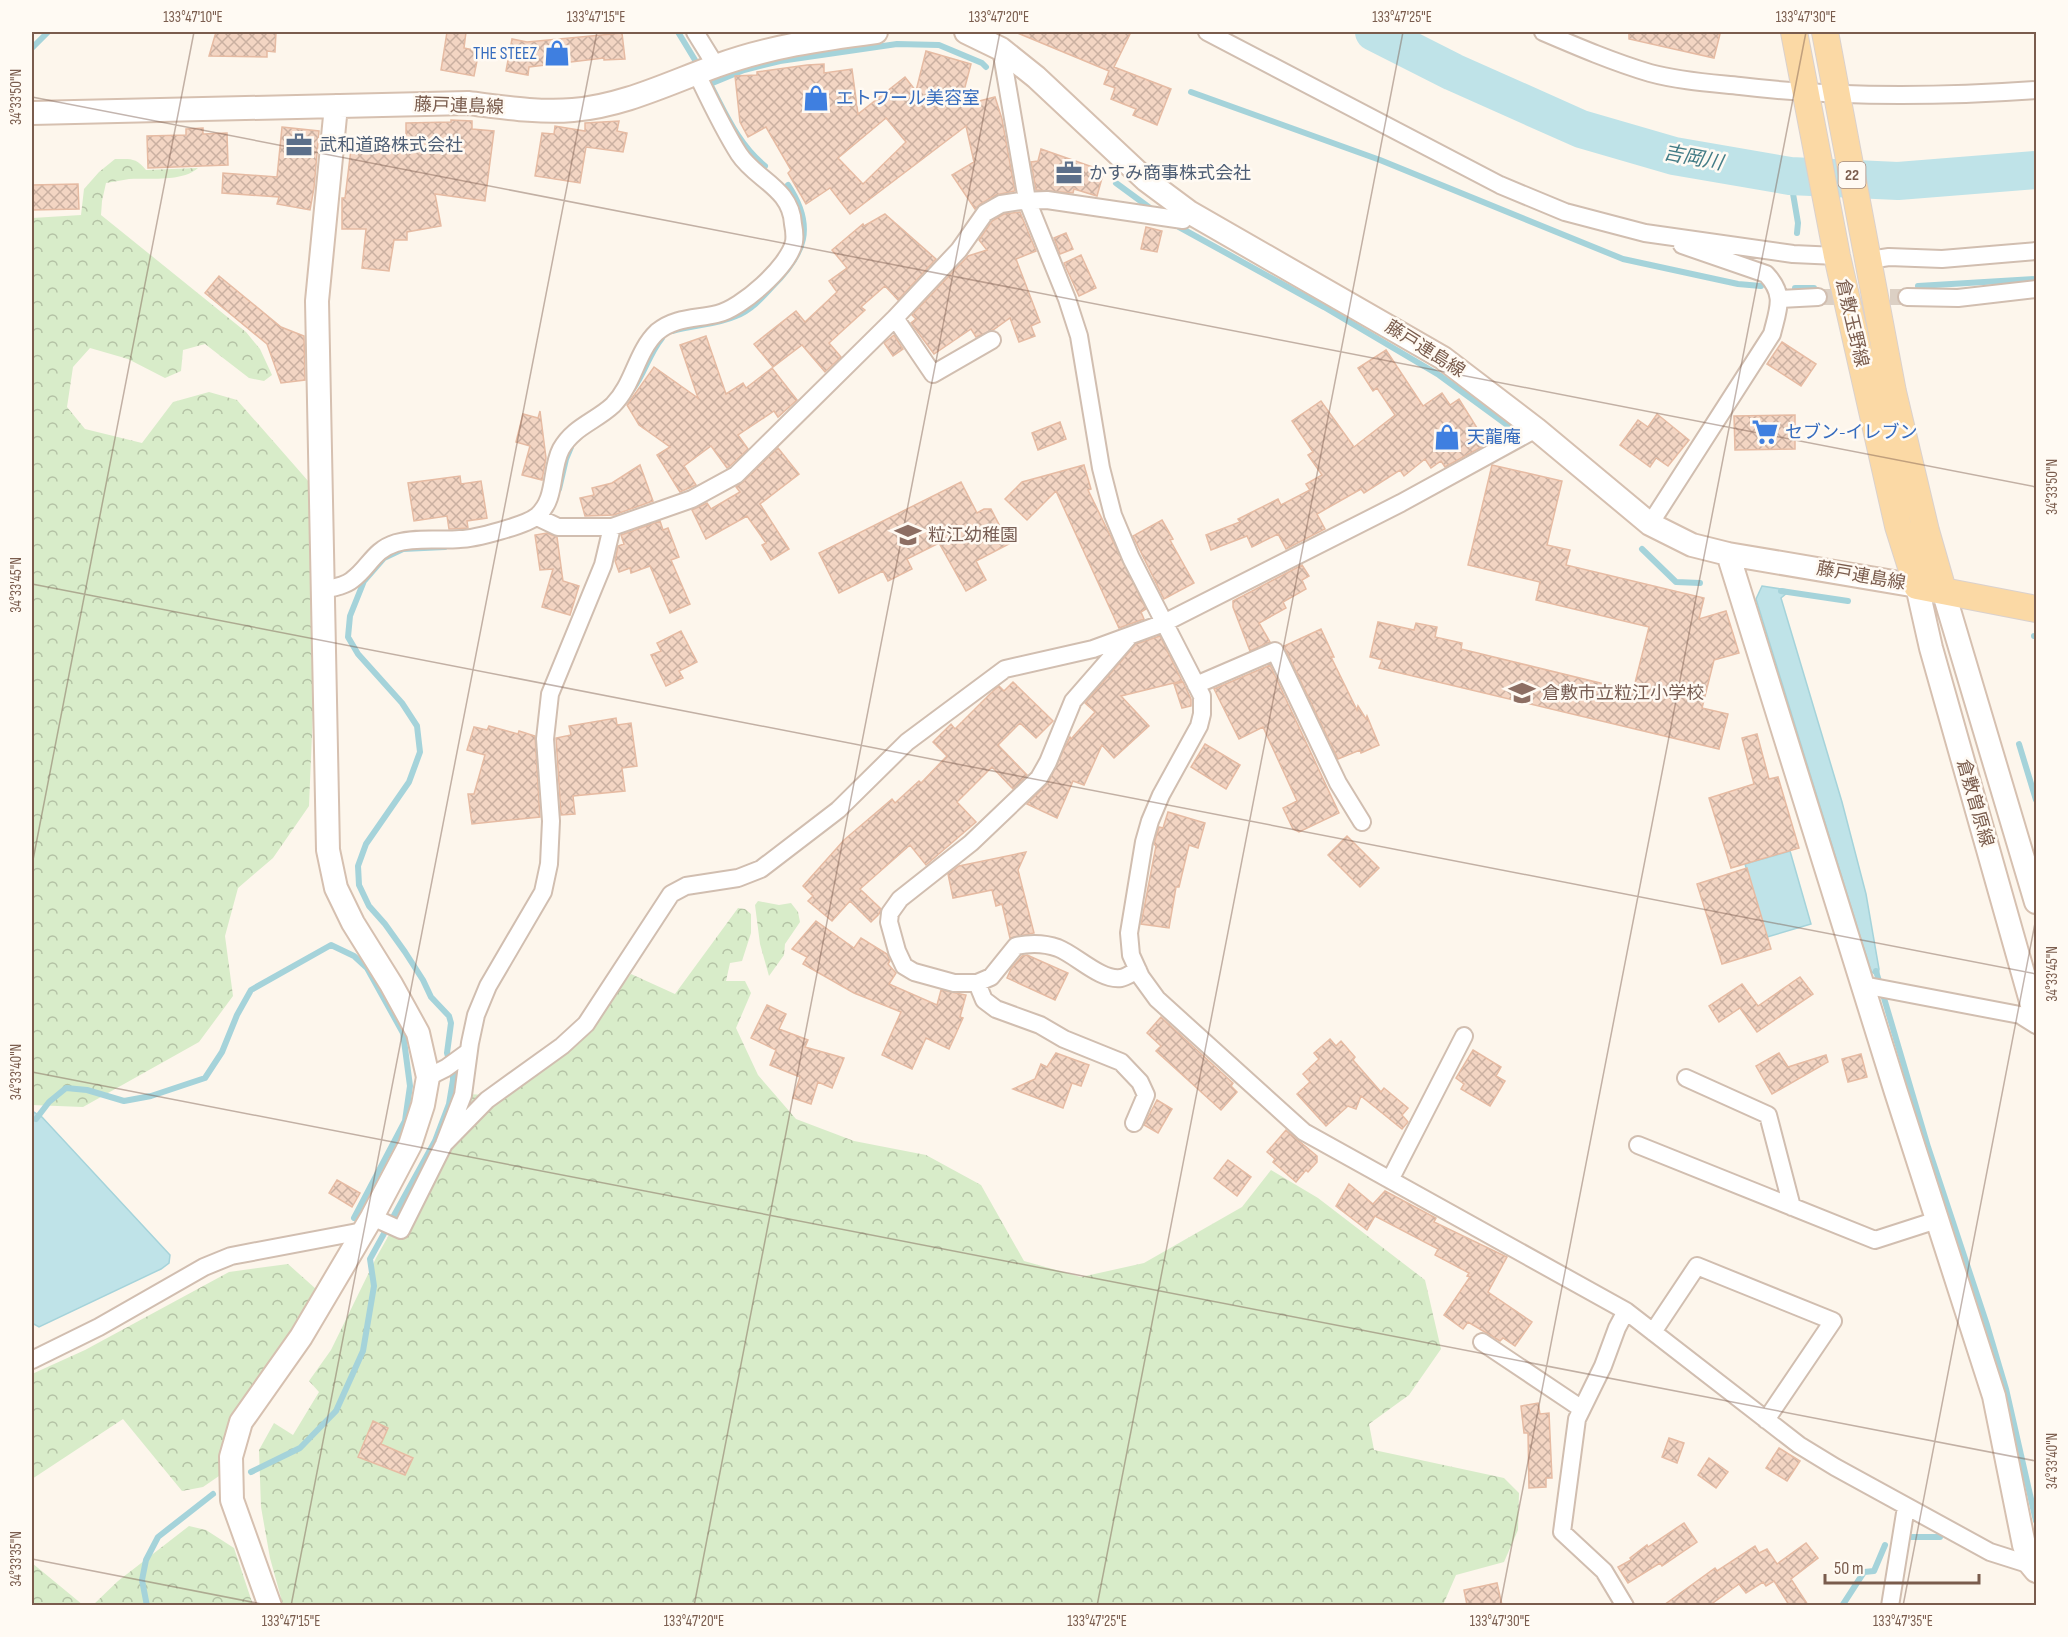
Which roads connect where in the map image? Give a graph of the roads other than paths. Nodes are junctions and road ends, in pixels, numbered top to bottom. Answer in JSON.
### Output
{"nodes":[{"id":1,"x":695,"y":32,"type":"edge"},
{"id":2,"x":876,"y":32,"type":"edge"},
{"id":3,"x":966,"y":32,"type":"edge"},
{"id":4,"x":1208,"y":32,"type":"edge"},
{"id":5,"x":1544,"y":32,"type":"edge"},
{"id":6,"x":1794,"y":32,"type":"edge"},
{"id":7,"x":1825,"y":32,"type":"edge"},
{"id":8,"x":1002,"y":40,"type":"edge"},
{"id":9,"x":706,"y":70,"type":"junction"},
{"id":10,"x":2037,"y":90,"type":"edge"},
{"id":11,"x":1806,"y":98,"type":"junction"},
{"id":12,"x":1837,"y":99,"type":"junction"},
{"id":13,"x":336,"y":106,"type":"junction"},
{"id":14,"x":32,"y":113,"type":"edge"},
{"id":15,"x":1027,"y":200,"type":"junction"},
{"id":16,"x":1190,"y":212,"type":"junction"},
{"id":17,"x":1646,"y":233,"type":"junction"},
{"id":18,"x":1836,"y":250,"type":"junction"},
{"id":19,"x":2037,"y":251,"type":"edge"},
{"id":20,"x":1867,"y":253,"type":"junction"},
{"id":21,"x":2037,"y":289,"type":"edge"},
{"id":22,"x":1818,"y":297,"type":"tunnel mouth"},
{"id":23,"x":1907,"y":297,"type":"tunnel mouth"},
{"id":24,"x":1780,"y":299,"type":"junction"},
{"id":25,"x":895,"y":318,"type":"junction"},
{"id":26,"x":992,"y":340,"type":"dead end"},
{"id":27,"x":1536,"y":429,"type":"junction"},
{"id":28,"x":542,"y":519,"type":"junction"},
{"id":29,"x":1650,"y":524,"type":"junction"},
{"id":30,"x":612,"y":527,"type":"junction"},
{"id":31,"x":1728,"y":554,"type":"junction"},
{"id":32,"x":1917,"y":586,"type":"junction"},
{"id":33,"x":322,"y":590,"type":"junction"},
{"id":34,"x":1942,"y":590,"type":"junction"},
{"id":35,"x":2037,"y":609,"type":"edge"},
{"id":36,"x":1164,"y":623,"type":"junction"},
{"id":37,"x":1130,"y":635,"type":"junction"},
{"id":38,"x":1196,"y":685,"type":"junction"},
{"id":39,"x":1362,"y":822,"type":"dead end"},
{"id":40,"x":2037,"y":902,"type":"edge"},
{"id":41,"x":1138,"y":970,"type":"junction"},
{"id":42,"x":977,"y":983,"type":"junction"},
{"id":43,"x":1874,"y":987,"type":"junction"},
{"id":44,"x":2037,"y":1019,"type":"edge"},
{"id":45,"x":2037,"y":1025,"type":"edge"},
{"id":46,"x":1464,"y":1036,"type":"dead end"},
{"id":47,"x":449,"y":1065,"type":"junction"},
{"id":48,"x":1686,"y":1078,"type":"dead end"},
{"id":49,"x":1134,"y":1124,"type":"dead end"},
{"id":50,"x":444,"y":1144,"type":"junction"},
{"id":51,"x":1638,"y":1145,"type":"dead end"},
{"id":52,"x":1390,"y":1180,"type":"junction"},
{"id":53,"x":1792,"y":1206,"type":"junction"},
{"id":54,"x":1937,"y":1220,"type":"junction"},
{"id":55,"x":378,"y":1224,"type":"junction"},
{"id":56,"x":1626,"y":1311,"type":"junction"},
{"id":57,"x":1653,"y":1332,"type":"junction"},
{"id":58,"x":1482,"y":1342,"type":"dead end"},
{"id":59,"x":32,"y":1360,"type":"edge"},
{"id":60,"x":1582,"y":1409,"type":"junction"},
{"id":61,"x":1766,"y":1420,"type":"junction"},
{"id":62,"x":1906,"y":1507,"type":"junction"},
{"id":63,"x":2034,"y":1568,"type":"edge"},
{"id":64,"x":270,"y":1605,"type":"edge"},
{"id":65,"x":1625,"y":1605,"type":"edge"},
{"id":66,"x":1890,"y":1605,"type":"edge"}],
"edges":[{"from":1,"to":9,"type":"street"},
{"from":2,"to":9,"type":"street","name":"藤戸連島線"},
{"from":3,"to":8,"type":"street","name":"藤戸連島線"},
{"from":4,"to":17,"type":"street"},
{"from":5,"to":11,"type":"street"},
{"from":6,"to":11,"type":"main road","name":"倉敷玉野線","number":"22"},
{"from":7,"to":12,"type":"main road","name":"倉敷玉野線","number":"22"},
{"from":8,"to":15,"type":"street"},
{"from":8,"to":16,"type":"street","name":"藤戸連島線"},
{"from":9,"to":13,"type":"street","name":"藤戸連島線"},
{"from":9,"to":28,"type":"street"},
{"from":10,"to":12,"type":"street"},
{"from":11,"to":12,"type":"street"},
{"from":11,"to":18,"type":"main road","name":"倉敷玉野線","number":"22"},
{"from":12,"to":20,"type":"main road","name":"倉敷玉野線","number":"22"},
{"from":13,"to":14,"type":"street","name":"藤戸連島線"},
{"from":13,"to":33,"type":"street"},
{"from":15,"to":16,"type":"street"},
{"from":15,"to":25,"type":"street"},
{"from":15,"to":36,"type":"street"},
{"from":16,"to":27,"type":"street","name":"藤戸連島線"},
{"from":17,"to":18,"type":"street"},
{"from":17,"to":24,"type":"street"},
{"from":18,"to":32,"type":"main road","name":"倉敷玉野線","number":"22"},
{"from":19,"to":20,"type":"street"},
{"from":20,"to":34,"type":"main road","name":"倉敷玉野線","number":"22"},
{"from":21,"to":23,"type":"street"},
{"from":22,"to":24,"type":"street"},
{"from":24,"to":29,"type":"street"},
{"from":25,"to":26,"type":"street"},
{"from":25,"to":30,"type":"street"},
{"from":27,"to":29,"type":"street","name":"藤戸連島線"},
{"from":27,"to":36,"type":"street"},
{"from":28,"to":30,"type":"street"},
{"from":28,"to":33,"type":"street"},
{"from":29,"to":31,"type":"street","name":"藤戸連島線"},
{"from":30,"to":47,"type":"street"},
{"from":31,"to":32,"type":"street","name":"藤戸連島線"},
{"from":31,"to":43,"type":"street"},
{"from":32,"to":34,"type":"main road"},
{"from":32,"to":44,"type":"street","name":"倉敷曽原線"},
{"from":33,"to":47,"type":"street"},
{"from":34,"to":35,"type":"main road"},
{"from":34,"to":40,"type":"street","name":"倉敷曽原線"},
{"from":36,"to":37,"type":"street"},
{"from":36,"to":38,"type":"street"},
{"from":37,"to":42,"type":"street"},
{"from":37,"to":50,"type":"street"},
{"from":38,"to":39,"type":"street"},
{"from":38,"to":41,"type":"street"},
{"from":41,"to":42,"type":"street"},
{"from":41,"to":52,"type":"street"},
{"from":42,"to":49,"type":"street"},
{"from":43,"to":45,"type":"street"},
{"from":43,"to":54,"type":"street"},
{"from":46,"to":52,"type":"street"},
{"from":47,"to":50,"type":"street"},
{"from":47,"to":55,"type":"street"},
{"from":48,"to":53,"type":"street"},
{"from":50,"to":55,"type":"street"},
{"from":51,"to":53,"type":"street"},
{"from":52,"to":56,"type":"street"},
{"from":53,"to":54,"type":"street"},
{"from":54,"to":63,"type":"street"},
{"from":55,"to":59,"type":"street"},
{"from":55,"to":64,"type":"street"},
{"from":56,"to":57,"type":"street"},
{"from":56,"to":60,"type":"street"},
{"from":57,"to":61,"type":"street"},
{"from":57,"to":61,"type":"street"},
{"from":58,"to":60,"type":"street"},
{"from":60,"to":65,"type":"street"},
{"from":61,"to":62,"type":"street"},
{"from":62,"to":63,"type":"street"},
{"from":62,"to":66,"type":"street"}]}
